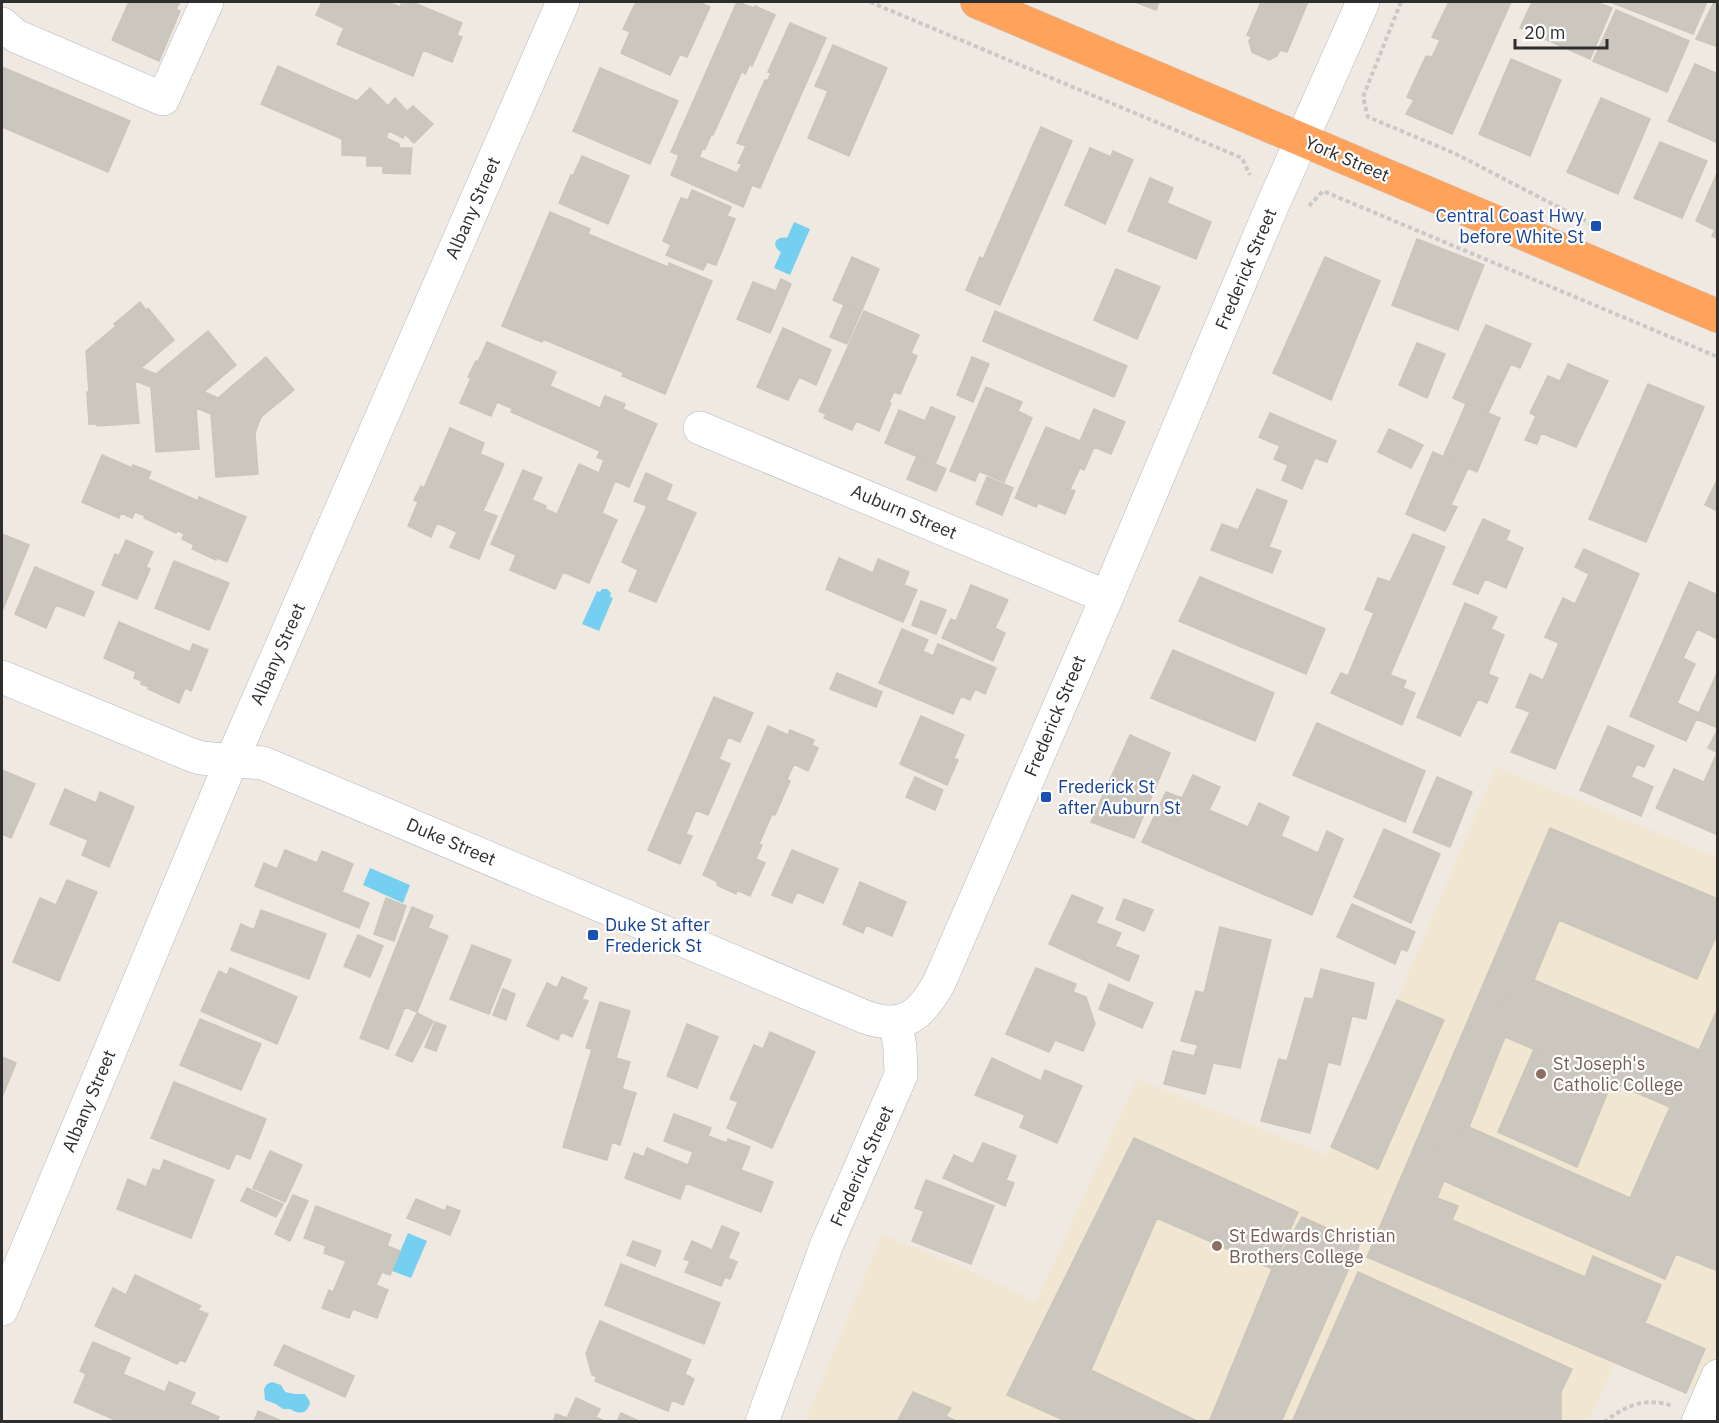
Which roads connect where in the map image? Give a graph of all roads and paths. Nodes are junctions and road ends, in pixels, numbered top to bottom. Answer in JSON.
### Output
{"nodes":[{"id":1,"x":207,"y":2,"type":"edge"},
{"id":2,"x":563,"y":2,"type":"edge"},
{"id":3,"x":870,"y":2,"type":"edge"},
{"id":4,"x":977,"y":2,"type":"edge"},
{"id":5,"x":1363,"y":2,"type":"edge"},
{"id":6,"x":1401,"y":2,"type":"edge"},
{"id":7,"x":2,"y":24,"type":"edge"},
{"id":8,"x":1302,"y":140,"type":"junction"},
{"id":9,"x":1254,"y":183,"type":"dead end"},
{"id":10,"x":1309,"y":206,"type":"dead end"},
{"id":11,"x":1605,"y":231,"type":"dead end"},
{"id":12,"x":1718,"y":316,"type":"edge"},
{"id":13,"x":1718,"y":357,"type":"edge"},
{"id":14,"x":700,"y":428,"type":"dead end"},
{"id":15,"x":1107,"y":597,"type":"junction"},
{"id":16,"x":2,"y":677,"type":"edge"},
{"id":17,"x":231,"y":762,"type":"junction"},
{"id":18,"x":896,"y":1023,"type":"junction"},
{"id":19,"x":9,"y":1268,"type":"edge"},
{"id":20,"x":2,"y":1309,"type":"edge"},
{"id":21,"x":1718,"y":1376,"type":"edge"},
{"id":22,"x":1699,"y":1420,"type":"edge"},
{"id":23,"x":762,"y":1422,"type":"edge"},
{"id":24,"x":1604,"y":1422,"type":"edge"}],
"edges":[{"from":1,"to":7,"type":"street"},
{"from":2,"to":17,"type":"street","name":"Albany Street"},
{"from":3,"to":9,"type":"path"},
{"from":4,"to":8,"type":"highway","name":"York Street"},
{"from":5,"to":8,"type":"street","name":"Frederick Street"},
{"from":6,"to":11,"type":"path"},
{"from":8,"to":12,"type":"highway","name":"York Street"},
{"from":8,"to":15,"type":"street","name":"Frederick Street"},
{"from":10,"to":13,"type":"path"},
{"from":14,"to":15,"type":"street","name":"Auburn Street"},
{"from":15,"to":18,"type":"street","name":"Frederick Street"},
{"from":16,"to":17,"type":"street","name":"Duke Street"},
{"from":17,"to":18,"type":"street","name":"Duke Street"},
{"from":17,"to":19,"type":"street","name":"Albany Street"},
{"from":18,"to":23,"type":"street","name":"Frederick Street"},
{"from":19,"to":20,"type":"street","name":"Albany Street"},
{"from":21,"to":22,"type":"street"},
{"from":22,"to":24,"type":"path"}]}
